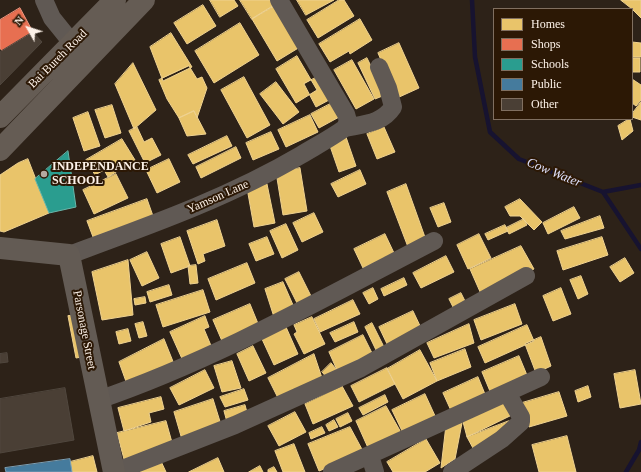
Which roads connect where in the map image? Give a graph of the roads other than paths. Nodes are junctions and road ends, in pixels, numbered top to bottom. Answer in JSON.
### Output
{"nodes":[{"id":1,"x":44,"y":0,"type":"edge"},
{"id":2,"x":115,"y":0,"type":"edge"},
{"id":3,"x":144,"y":0,"type":"edge"},
{"id":4,"x":279,"y":0,"type":"edge"},
{"id":5,"x":80,"y":53,"type":"junction"},
{"id":6,"x":379,"y":67,"type":"dead end"},
{"id":7,"x":0,"y":117,"type":"edge"},
{"id":8,"x":346,"y":121,"type":"junction"},
{"id":9,"x":0,"y":150,"type":"edge"},
{"id":10,"x":434,"y":241,"type":"dead end"},
{"id":11,"x":0,"y":248,"type":"edge"},
{"id":12,"x":69,"y":255,"type":"junction"},
{"id":13,"x":526,"y":276,"type":"dead end"},
{"id":14,"x":541,"y":377,"type":"dead end"},
{"id":15,"x":507,"y":393,"type":"junction"},
{"id":16,"x":98,"y":400,"type":"junction"},
{"id":17,"x":373,"y":464,"type":"edge"},
{"id":18,"x":115,"y":472,"type":"edge"},
{"id":19,"x":332,"y":472,"type":"edge"},
{"id":20,"x":452,"y":472,"type":"edge"}],
"edges":[{"from":1,"to":5,"type":"street"},
{"from":2,"to":5,"type":"highway","name":"Bai Bureh Road"},
{"from":3,"to":5,"type":"highway"},
{"from":4,"to":8,"type":"street"},
{"from":5,"to":7,"type":"highway","name":"Bai Bureh Road"},
{"from":5,"to":9,"type":"highway"},
{"from":6,"to":8,"type":"street"},
{"from":8,"to":12,"type":"street","name":"Yamson Lane"},
{"from":10,"to":16,"type":"street"},
{"from":11,"to":12,"type":"main road"},
{"from":12,"to":16,"type":"main road","name":"Parsonage Street"},
{"from":13,"to":18,"type":"street"},
{"from":14,"to":15,"type":"street"},
{"from":15,"to":17,"type":"street"},
{"from":15,"to":20,"type":"street"},
{"from":16,"to":18,"type":"main road","name":"Parsonage Street"},
{"from":17,"to":19,"type":"street"}]}
